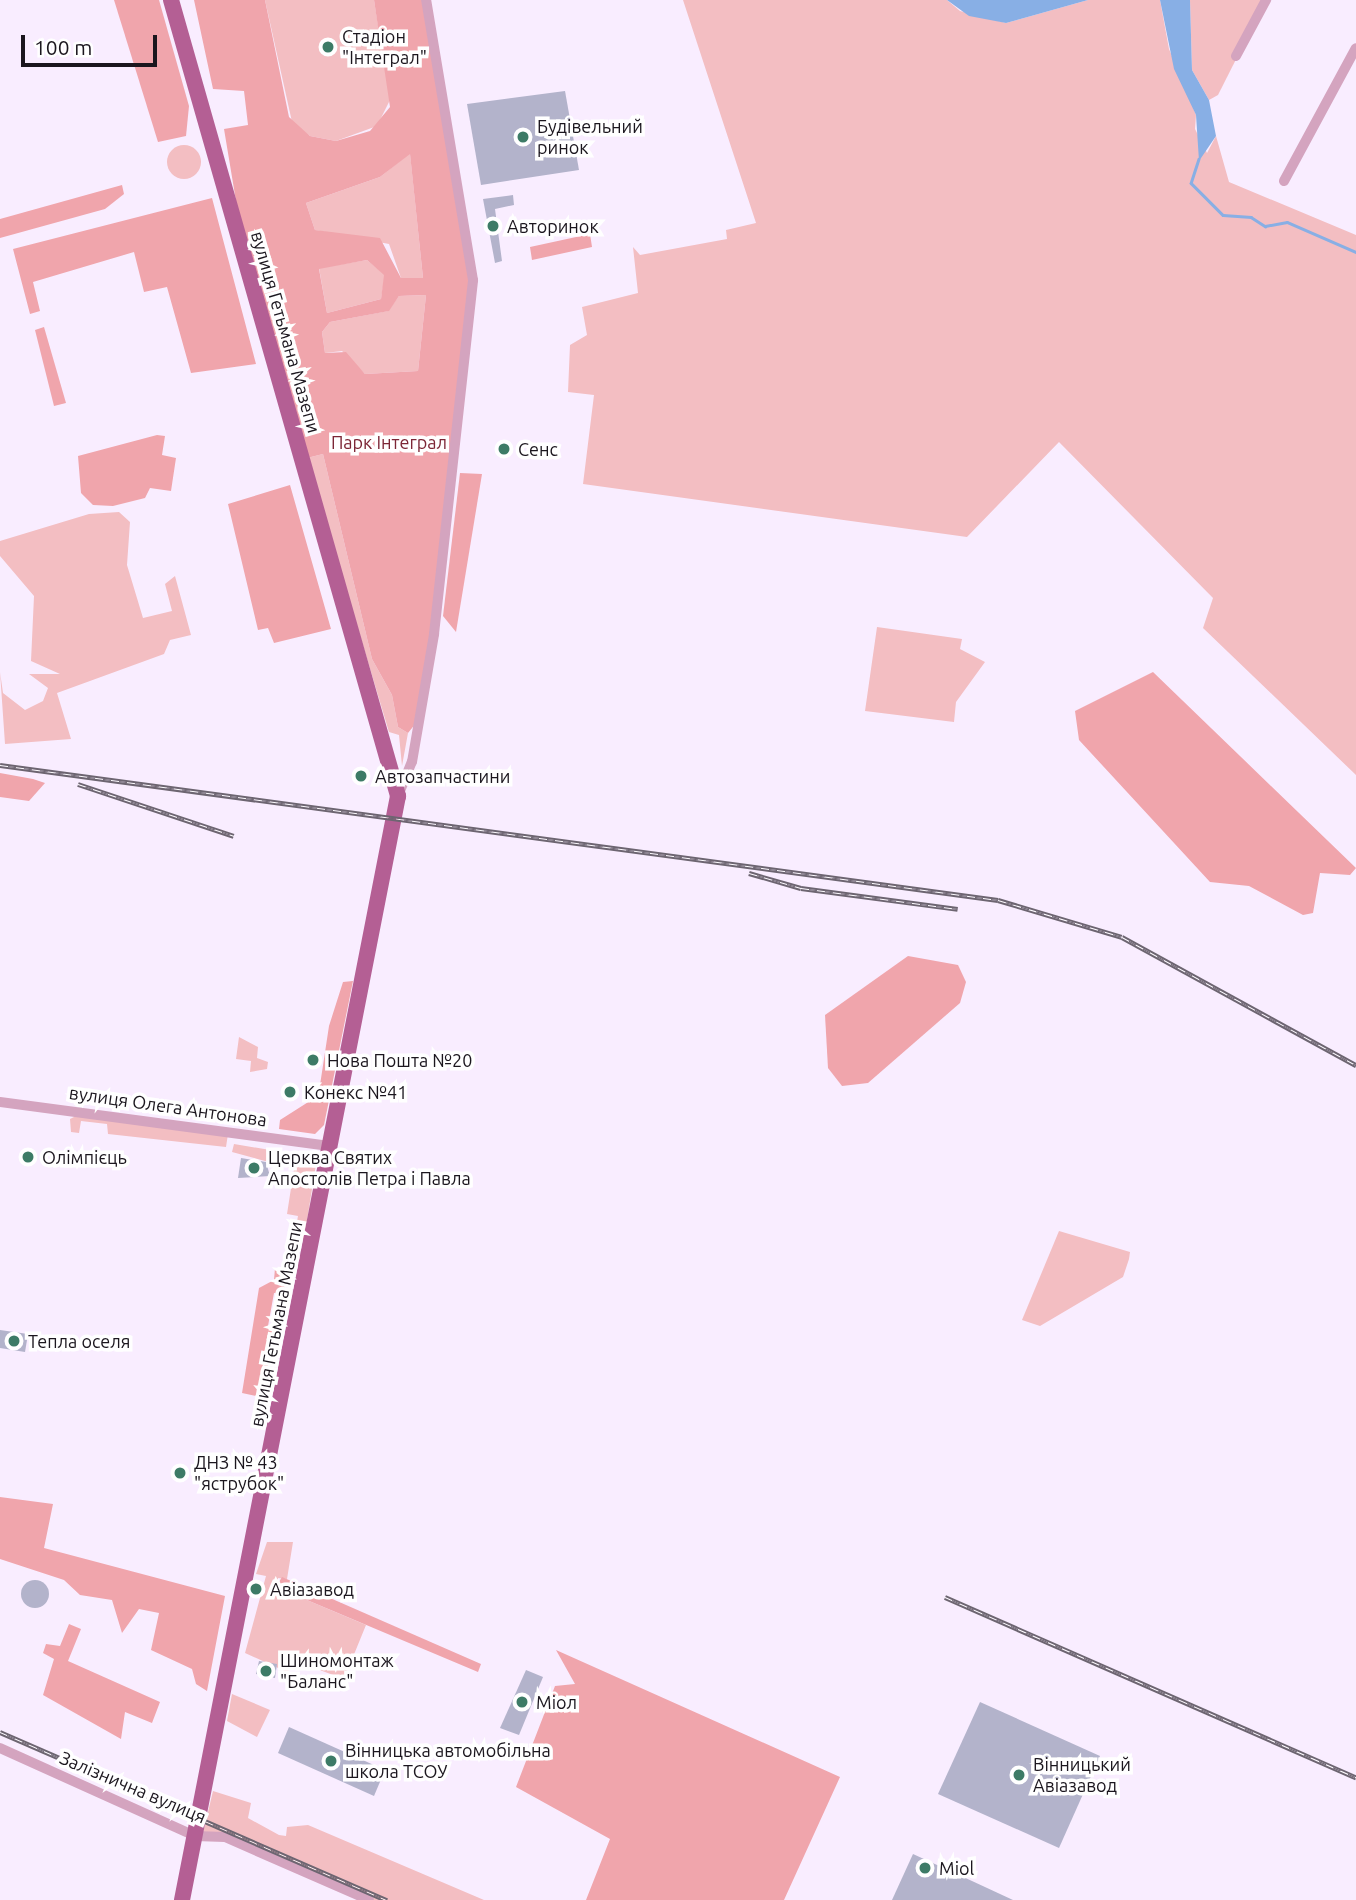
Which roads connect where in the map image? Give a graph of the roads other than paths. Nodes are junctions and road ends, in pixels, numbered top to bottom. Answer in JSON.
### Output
{"nodes":[{"id":1,"x":171,"y":0,"type":"edge"},
{"id":2,"x":426,"y":0,"type":"edge"},
{"id":3,"x":1266,"y":0,"type":"edge"},
{"id":4,"x":1356,"y":48,"type":"edge"},
{"id":5,"x":1236,"y":57,"type":"dead end"},
{"id":6,"x":1284,"y":181,"type":"dead end"},
{"id":7,"x":398,"y":796,"type":"junction"},
{"id":8,"x":0,"y":1102,"type":"edge"},
{"id":9,"x":331,"y":1146,"type":"junction"},
{"id":10,"x":0,"y":1748,"type":"edge"},
{"id":11,"x":195,"y":1836,"type":"junction"},
{"id":12,"x":182,"y":1900,"type":"edge"},
{"id":13,"x":369,"y":1900,"type":"edge"}],
"edges":[{"from":1,"to":7,"type":"main road","name":"вулиця Гетьмана Мазепи"},
{"from":2,"to":7,"type":"street","name":"вулиця Гетьмана Мазепи"},
{"from":3,"to":5,"type":"street"},
{"from":4,"to":6,"type":"street"},
{"from":7,"to":9,"type":"main road","name":"вулиця Гетьмана Мазепи"},
{"from":8,"to":9,"type":"street","name":"вулиця Олега Антонова"},
{"from":9,"to":11,"type":"main road","name":"вулиця Гетьмана Мазепи"},
{"from":10,"to":11,"type":"street","name":"Залізнична вулиця"},
{"from":11,"to":12,"type":"main road","name":"вулиця Гетьмана Мазепи"},
{"from":11,"to":13,"type":"street","name":"Залізнична вулиця"}]}
